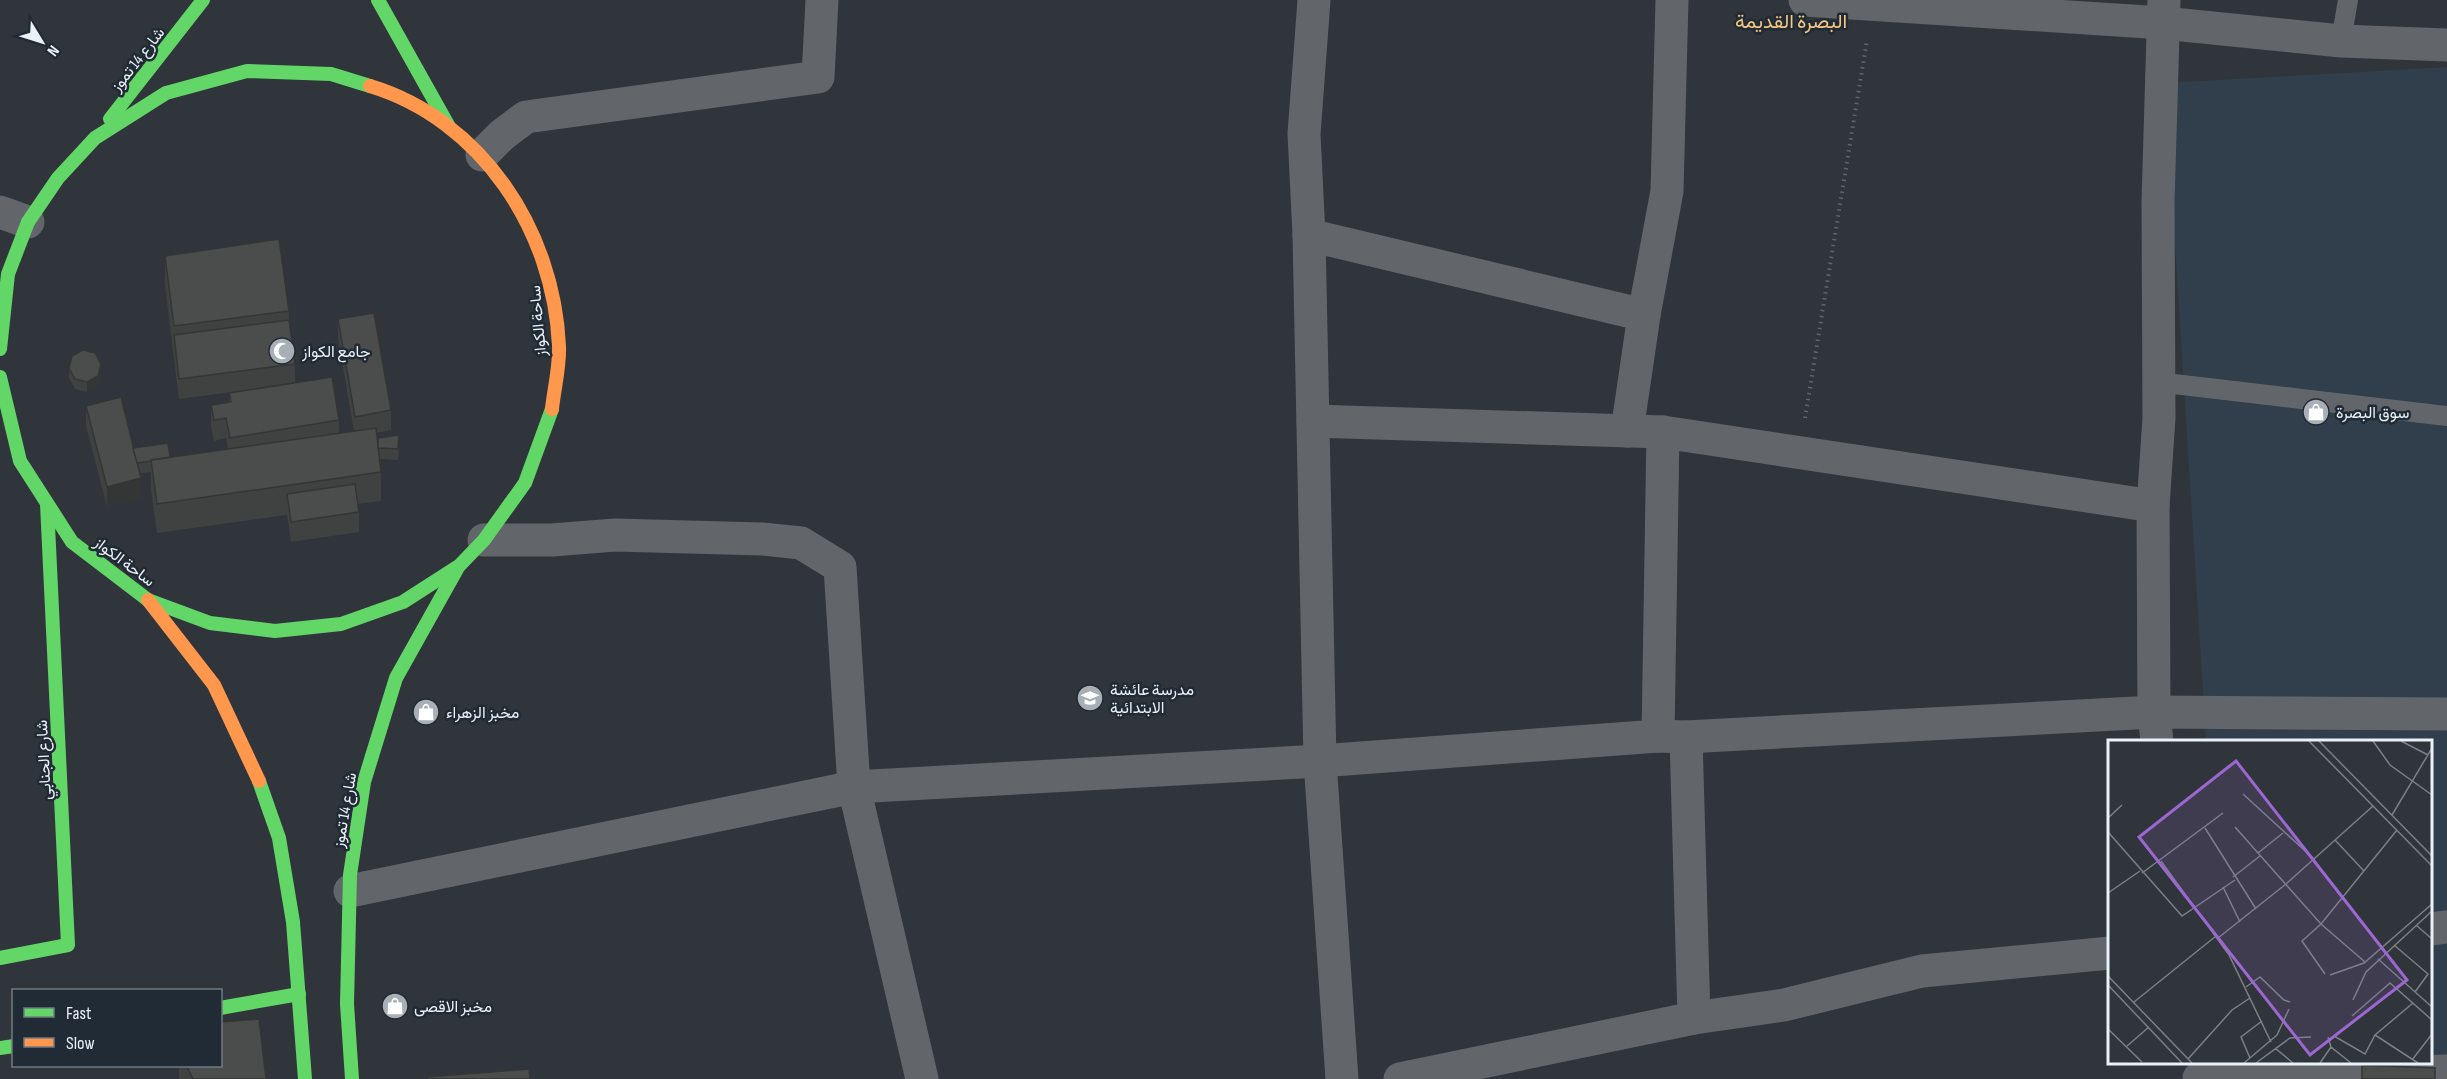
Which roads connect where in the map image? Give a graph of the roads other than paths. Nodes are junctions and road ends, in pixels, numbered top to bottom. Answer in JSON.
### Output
{"nodes":[{"id":1,"x":203,"y":0,"type":"edge"},
{"id":2,"x":378,"y":0,"type":"edge"},
{"id":3,"x":822,"y":0,"type":"edge"},
{"id":4,"x":1314,"y":0,"type":"edge"},
{"id":5,"x":1672,"y":0,"type":"edge"},
{"id":6,"x":1805,"y":0,"type":"edge"},
{"id":7,"x":2348,"y":0,"type":"edge"},
{"id":8,"x":2163,"y":12,"type":"edge"},
{"id":9,"x":2341,"y":41,"type":"junction"},
{"id":10,"x":2447,"y":45,"type":"edge"},
{"id":11,"x":449,"y":126,"type":"junction"},
{"id":12,"x":95,"y":138,"type":"junction"},
{"id":13,"x":482,"y":155,"type":"junction"},
{"id":14,"x":14,"y":217,"type":"edge"},
{"id":15,"x":1309,"y":235,"type":"junction"},
{"id":16,"x":4,"y":275,"type":"edge"},
{"id":17,"x":1644,"y":315,"type":"junction"},
{"id":18,"x":0,"y":349,"type":"edge"},
{"id":19,"x":0,"y":377,"type":"edge"},
{"id":20,"x":2157,"y":382,"type":"junction"},
{"id":21,"x":2447,"y":416,"type":"edge"},
{"id":22,"x":1313,"y":421,"type":"junction"},
{"id":23,"x":1627,"y":431,"type":"junction"},
{"id":24,"x":1663,"y":432,"type":"junction"},
{"id":25,"x":47,"y":503,"type":"junction"},
{"id":26,"x":2153,"y":506,"type":"junction"},
{"id":27,"x":484,"y":540,"type":"junction"},
{"id":28,"x":459,"y":566,"type":"junction"},
{"id":29,"x":148,"y":600,"type":"junction"},
{"id":30,"x":2447,"y":714,"type":"edge"},
{"id":31,"x":2155,"y":727,"type":"edge"},
{"id":32,"x":1672,"y":737,"type":"junction"},
{"id":33,"x":1320,"y":761,"type":"junction"},
{"id":34,"x":854,"y":787,"type":"junction"},
{"id":35,"x":350,"y":891,"type":"junction"},
{"id":36,"x":2447,"y":927,"type":"edge"},
{"id":37,"x":2432,"y":929,"type":"edge"},
{"id":38,"x":2108,"y":953,"type":"edge"},
{"id":39,"x":0,"y":958,"type":"edge"},
{"id":40,"x":299,"y":994,"type":"junction"},
{"id":41,"x":222,"y":1008,"type":"edge"},
{"id":42,"x":1694,"y":1018,"type":"junction"},
{"id":43,"x":2197,"y":1064,"type":"edge"},
{"id":44,"x":2447,"y":1071,"type":"edge"},
{"id":45,"x":2309,"y":1077,"type":"edge"},
{"id":46,"x":305,"y":1079,"type":"edge"},
{"id":47,"x":352,"y":1079,"type":"edge"},
{"id":48,"x":922,"y":1079,"type":"edge"},
{"id":49,"x":1342,"y":1079,"type":"edge"},
{"id":50,"x":1400,"y":1079,"type":"edge"},
{"id":51,"x":2199,"y":1079,"type":"edge"}],
"edges":[{"from":1,"to":12,"type":"main road","name":"شارع 14 تموز"},
{"from":2,"to":11,"type":"main road"},
{"from":3,"to":13,"type":"street"},
{"from":4,"to":15,"type":"street"},
{"from":5,"to":17,"type":"street"},
{"from":6,"to":8,"type":"street"},
{"from":7,"to":9,"type":"lane"},
{"from":8,"to":9,"type":"street"},
{"from":8,"to":20,"type":"street"},
{"from":9,"to":10,"type":"street"},
{"from":11,"to":12,"type":"main road","name":"ساحة الكواز"},
{"from":11,"to":13,"type":"main road","name":"ساحة الكواز"},
{"from":12,"to":14,"type":"main road","name":"ساحة الكواز"},
{"from":13,"to":27,"type":"main road","name":"ساحة الكواز"},
{"from":14,"to":16,"type":"main road","name":"ساحة الكواز"},
{"from":15,"to":17,"type":"street"},
{"from":15,"to":22,"type":"street"},
{"from":16,"to":18,"type":"main road","name":"ساحة الكواز"},
{"from":17,"to":23,"type":"street"},
{"from":19,"to":25,"type":"main road","name":"ساحة الكواز"},
{"from":20,"to":21,"type":"lane"},
{"from":20,"to":26,"type":"street"},
{"from":22,"to":23,"type":"street"},
{"from":22,"to":33,"type":"street"},
{"from":23,"to":24,"type":"street"},
{"from":24,"to":26,"type":"street"},
{"from":24,"to":32,"type":"street"},
{"from":25,"to":29,"type":"main road","name":"ساحة الكواز"},
{"from":25,"to":39,"type":"main road","name":"شارع الجنابي"},
{"from":26,"to":31,"type":"street"},
{"from":27,"to":28,"type":"main road","name":"ساحة الكواز"},
{"from":27,"to":34,"type":"street"},
{"from":28,"to":29,"type":"main road","name":"ساحة الكواز"},
{"from":28,"to":35,"type":"main road","name":"شارع 14 تموز"},
{"from":29,"to":40,"type":"main road"},
{"from":30,"to":31,"type":"street"},
{"from":31,"to":32,"type":"street"},
{"from":32,"to":33,"type":"street"},
{"from":32,"to":42,"type":"street"},
{"from":33,"to":34,"type":"street"},
{"from":33,"to":49,"type":"street"},
{"from":34,"to":35,"type":"street"},
{"from":34,"to":48,"type":"street"},
{"from":35,"to":47,"type":"main road","name":"شارع 14 تموز"},
{"from":36,"to":37,"type":"street"},
{"from":38,"to":42,"type":"street"},
{"from":40,"to":41,"type":"main road"},
{"from":40,"to":46,"type":"main road"},
{"from":42,"to":50,"type":"street"},
{"from":43,"to":51,"type":"street"},
{"from":44,"to":45,"type":"street"},
{"from":45,"to":51,"type":"street"}]}
